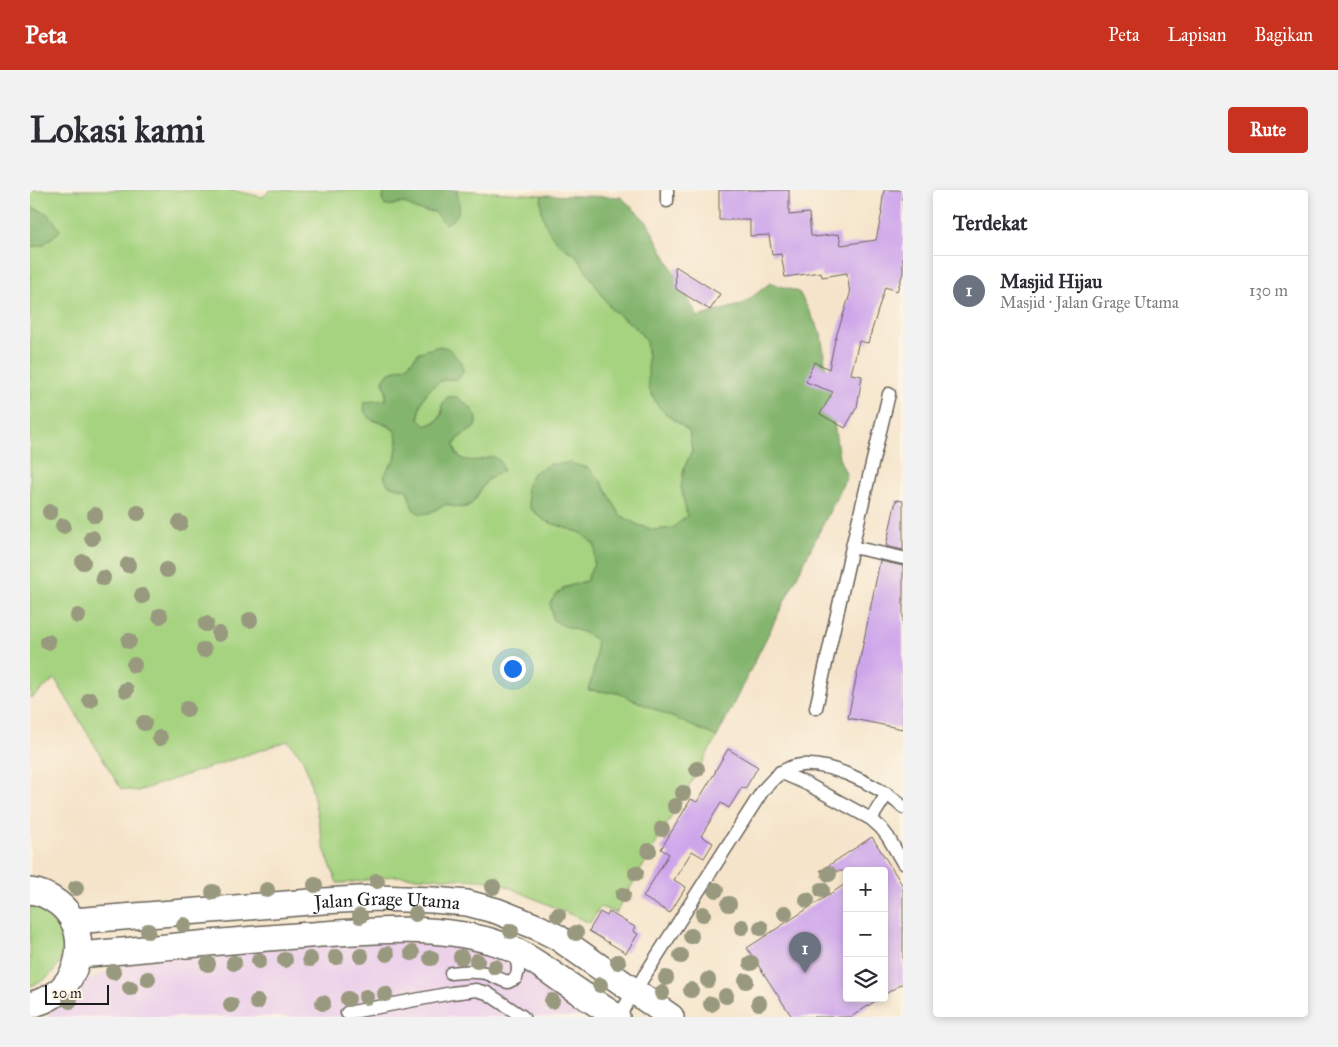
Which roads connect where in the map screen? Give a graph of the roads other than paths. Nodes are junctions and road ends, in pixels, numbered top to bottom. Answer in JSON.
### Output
{"nodes":[{"id":1,"x":889,"y":394,"type":"dead end"},
{"id":2,"x":852,"y":547,"type":"junction"},
{"id":3,"x":903,"y":558,"type":"edge"},
{"id":4,"x":816,"y":708,"type":"dead end"},
{"id":5,"x":780,"y":772,"type":"junction"},
{"id":6,"x":888,"y":794,"type":"junction"},
{"id":7,"x":903,"y":807,"type":"edge"},
{"id":8,"x":871,"y":819,"type":"junction"},
{"id":9,"x":903,"y":863,"type":"edge"},
{"id":10,"x":31,"y":888,"type":"edge"},
{"id":11,"x":73,"y":921,"type":"junction"},
{"id":12,"x":517,"y":952,"type":"junction"},
{"id":13,"x":79,"y":955,"type":"junction"},
{"id":14,"x":451,"y":973,"type":"dead end"},
{"id":15,"x":635,"y":992,"type":"junction"},
{"id":16,"x":30,"y":1005,"type":"edge"},
{"id":17,"x":348,"y":1013,"type":"dead end"},
{"id":18,"x":523,"y":1017,"type":"edge"},
{"id":19,"x":618,"y":1017,"type":"edge"},
{"id":20,"x":671,"y":1017,"type":"edge"}],
"edges":[{"from":1,"to":2,"type":"lane"},
{"from":2,"to":3,"type":"lane"},
{"from":2,"to":4,"type":"lane"},
{"from":5,"to":6,"type":"lane"},
{"from":5,"to":8,"type":"lane"},
{"from":5,"to":15,"type":"lane"},
{"from":6,"to":7,"type":"lane"},
{"from":6,"to":8,"type":"lane"},
{"from":8,"to":9,"type":"lane"},
{"from":10,"to":11,"type":"street"},
{"from":11,"to":13,"type":"street"},
{"from":11,"to":15,"type":"street","name":"Jalan Grage Utama"},
{"from":12,"to":13,"type":"street","name":"Jalan Grage Utama"},
{"from":12,"to":14,"type":"lane"},
{"from":12,"to":19,"type":"street","name":"Jalan Grage Utama"},
{"from":13,"to":16,"type":"street"},
{"from":15,"to":19,"type":"lane"},
{"from":15,"to":20,"type":"street","name":"Jalan Grage Utama"},
{"from":17,"to":18,"type":"lane"}]}
